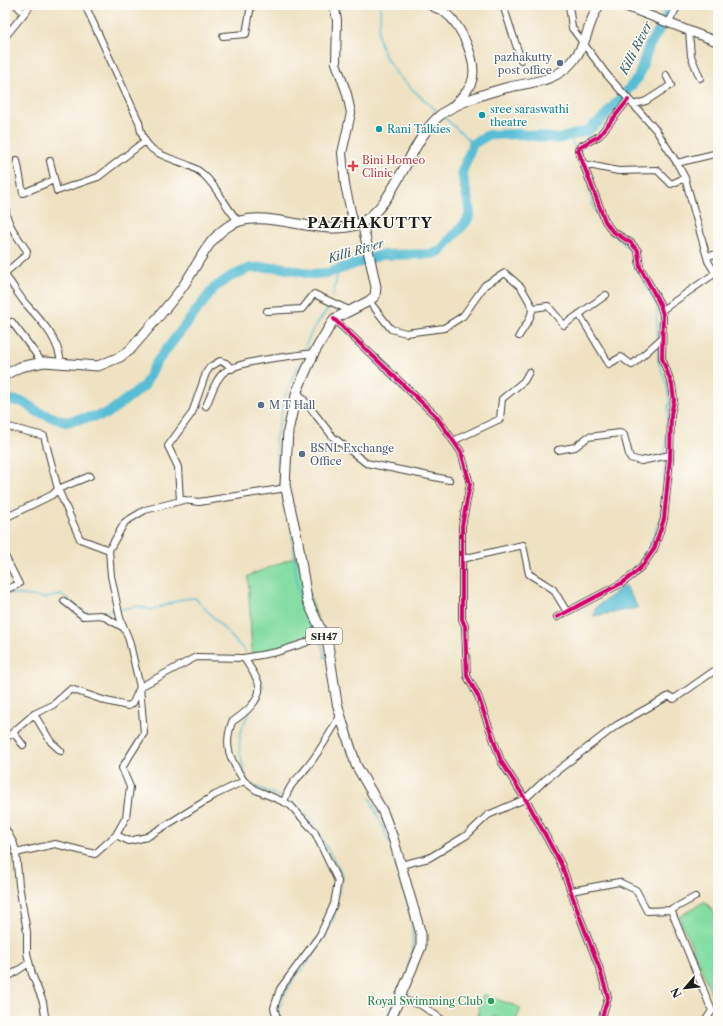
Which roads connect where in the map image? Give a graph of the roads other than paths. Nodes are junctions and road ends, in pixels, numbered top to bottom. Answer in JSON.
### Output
{"nodes":[{"id":1,"x":16,"y":5,"type":"edge"},
{"id":2,"x":31,"y":5,"type":"edge"},
{"id":3,"x":85,"y":5,"type":"edge"},
{"id":4,"x":251,"y":5,"type":"edge"},
{"id":5,"x":334,"y":5,"type":"edge"},
{"id":6,"x":430,"y":5,"type":"edge"},
{"id":7,"x":442,"y":5,"type":"edge"},
{"id":8,"x":456,"y":5,"type":"edge"},
{"id":9,"x":503,"y":5,"type":"edge"},
{"id":10,"x":569,"y":5,"type":"edge"},
{"id":11,"x":598,"y":5,"type":"edge"},
{"id":12,"x":622,"y":5,"type":"edge"},
{"id":13,"x":678,"y":5,"type":"edge"},
{"id":14,"x":24,"y":13,"type":"junction"},
{"id":15,"x":669,"y":22,"type":"junction"},
{"id":16,"x":690,"y":31,"type":"junction"},
{"id":17,"x":223,"y":36,"type":"dead end"},
{"id":18,"x":5,"y":37,"type":"edge"},
{"id":19,"x":718,"y":42,"type":"edge"},
{"id":20,"x":584,"y":43,"type":"junction"},
{"id":21,"x":521,"y":60,"type":"dead end"},
{"id":22,"x":666,"y":74,"type":"dead end"},
{"id":23,"x":700,"y":78,"type":"dead end"},
{"id":24,"x":628,"y":99,"type":"junction"},
{"id":25,"x":633,"y":105,"type":"junction"},
{"id":26,"x":450,"y":109,"type":"junction"},
{"id":27,"x":145,"y":141,"type":"junction"},
{"id":28,"x":718,"y":153,"type":"edge"},
{"id":29,"x":17,"y":160,"type":"dead end"},
{"id":30,"x":50,"y":161,"type":"dead end"},
{"id":31,"x":677,"y":163,"type":"junction"},
{"id":32,"x":584,"y":164,"type":"junction"},
{"id":33,"x":685,"y":178,"type":"junction"},
{"id":34,"x":54,"y":180,"type":"junction"},
{"id":35,"x":5,"y":206,"type":"edge"},
{"id":36,"x":239,"y":222,"type":"junction"},
{"id":37,"x":358,"y":224,"type":"junction"},
{"id":38,"x":718,"y":254,"type":"edge"},
{"id":39,"x":707,"y":256,"type":"junction"},
{"id":40,"x":5,"y":274,"type":"edge"},
{"id":41,"x":716,"y":276,"type":"edge"},
{"id":42,"x":606,"y":295,"type":"dead end"},
{"id":43,"x":369,"y":301,"type":"junction"},
{"id":44,"x":533,"y":308,"type":"junction"},
{"id":45,"x":662,"y":310,"type":"junction"},
{"id":46,"x":267,"y":311,"type":"dead end"},
{"id":47,"x":350,"y":311,"type":"junction"},
{"id":48,"x":579,"y":314,"type":"junction"},
{"id":49,"x":334,"y":319,"type":"junction"},
{"id":50,"x":12,"y":322,"type":"dead end"},
{"id":51,"x":519,"y":336,"type":"dead end"},
{"id":52,"x":662,"y":338,"type":"junction"},
{"id":53,"x":314,"y":353,"type":"junction"},
{"id":54,"x":42,"y":362,"type":"junction"},
{"id":55,"x":61,"y":364,"type":"junction"},
{"id":56,"x":232,"y":369,"type":"junction"},
{"id":57,"x":529,"y":372,"type":"dead end"},
{"id":58,"x":5,"y":375,"type":"edge"},
{"id":59,"x":297,"y":391,"type":"junction"},
{"id":60,"x":206,"y":406,"type":"dead end"},
{"id":61,"x":5,"y":426,"type":"edge"},
{"id":62,"x":453,"y":441,"type":"junction"},
{"id":63,"x":558,"y":450,"type":"dead end"},
{"id":64,"x":670,"y":455,"type":"junction"},
{"id":65,"x":90,"y":476,"type":"dead end"},
{"id":66,"x":449,"y":480,"type":"dead end"},
{"id":67,"x":286,"y":488,"type":"junction"},
{"id":68,"x":58,"y":489,"type":"junction"},
{"id":69,"x":180,"y":501,"type":"junction"},
{"id":70,"x":5,"y":518,"type":"edge"},
{"id":71,"x":109,"y":550,"type":"junction"},
{"id":72,"x":5,"y":556,"type":"edge"},
{"id":73,"x":462,"y":559,"type":"junction"},
{"id":74,"x":5,"y":590,"type":"edge"},
{"id":75,"x":64,"y":601,"type":"dead end"},
{"id":76,"x":567,"y":612,"type":"junction"},
{"id":77,"x":557,"y":617,"type":"dead end"},
{"id":78,"x":124,"y":628,"type":"junction"},
{"id":79,"x":323,"y":633,"type":"junction"},
{"id":80,"x":244,"y":658,"type":"junction"},
{"id":81,"x":714,"y":671,"type":"dead end"},
{"id":82,"x":140,"y":687,"type":"junction"},
{"id":83,"x":34,"y":714,"type":"junction"},
{"id":84,"x":340,"y":715,"type":"junction"},
{"id":85,"x":13,"y":732,"type":"junction"},
{"id":86,"x":5,"y":739,"type":"edge"},
{"id":87,"x":23,"y":745,"type":"dead end"},
{"id":88,"x":62,"y":751,"type":"dead end"},
{"id":89,"x":244,"y":781,"type":"junction"},
{"id":90,"x":525,"y":799,"type":"junction"},
{"id":91,"x":284,"y":802,"type":"junction"},
{"id":92,"x":5,"y":828,"type":"edge"},
{"id":93,"x":116,"y":835,"type":"junction"},
{"id":94,"x":16,"y":853,"type":"junction"},
{"id":95,"x":401,"y":865,"type":"junction"},
{"id":96,"x":571,"y":891,"type":"junction"},
{"id":97,"x":695,"y":897,"type":"dead end"},
{"id":98,"x":671,"y":910,"type":"junction"},
{"id":99,"x":30,"y":963,"type":"junction"},
{"id":100,"x":5,"y":979,"type":"edge"},
{"id":101,"x":400,"y":999,"type":"junction"},
{"id":102,"x":49,"y":1021,"type":"edge"},
{"id":103,"x":278,"y":1021,"type":"edge"},
{"id":104,"x":390,"y":1021,"type":"edge"},
{"id":105,"x":444,"y":1021,"type":"edge"},
{"id":106,"x":601,"y":1021,"type":"edge"},
{"id":107,"x":705,"y":1021,"type":"edge"}],
"edges":[{"from":1,"to":14,"type":"street"},
{"from":2,"to":14,"type":"street"},
{"from":3,"to":27,"type":"street"},
{"from":4,"to":17,"type":"street"},
{"from":5,"to":37,"type":"main road"},
{"from":6,"to":26,"type":"main road"},
{"from":7,"to":8,"type":"street"},
{"from":9,"to":21,"type":"street"},
{"from":10,"to":20,"type":"street"},
{"from":11,"to":20,"type":"main road"},
{"from":12,"to":15,"type":"main road"},
{"from":13,"to":15,"type":"street"},
{"from":14,"to":18,"type":"street"},
{"from":15,"to":16,"type":"main road"},
{"from":16,"to":19,"type":"main road"},
{"from":16,"to":23,"type":"street"},
{"from":20,"to":24,"type":"street"},
{"from":20,"to":26,"type":"main road"},
{"from":22,"to":25,"type":"street"},
{"from":24,"to":25,"type":"street"},
{"from":24,"to":32,"type":"street"},
{"from":25,"to":31,"type":"street"},
{"from":26,"to":37,"type":"main road"},
{"from":27,"to":34,"type":"street"},
{"from":27,"to":36,"type":"street"},
{"from":28,"to":31,"type":"street"},
{"from":29,"to":34,"type":"street"},
{"from":30,"to":34,"type":"street"},
{"from":31,"to":33,"type":"street"},
{"from":32,"to":33,"type":"street"},
{"from":32,"to":45,"type":"street"},
{"from":33,"to":39,"type":"street"},
{"from":35,"to":40,"type":"street"},
{"from":36,"to":37,"type":"main road"},
{"from":36,"to":55,"type":"main road"},
{"from":37,"to":43,"type":"main road"},
{"from":38,"to":39,"type":"street"},
{"from":39,"to":41,"type":"street"},
{"from":40,"to":55,"type":"street"},
{"from":41,"to":45,"type":"street"},
{"from":42,"to":48,"type":"street"},
{"from":43,"to":44,"type":"street"},
{"from":43,"to":47,"type":"main road"},
{"from":44,"to":48,"type":"street"},
{"from":44,"to":51,"type":"street"},
{"from":45,"to":52,"type":"street"},
{"from":46,"to":47,"type":"street"},
{"from":47,"to":49,"type":"main road"},
{"from":48,"to":52,"type":"street"},
{"from":49,"to":53,"type":"main road","number":"SH47"},
{"from":49,"to":62,"type":"street"},
{"from":50,"to":54,"type":"street"},
{"from":52,"to":64,"type":"street"},
{"from":53,"to":56,"type":"street"},
{"from":53,"to":59,"type":"main road","number":"SH47"},
{"from":54,"to":55,"type":"main road"},
{"from":54,"to":58,"type":"main road"},
{"from":56,"to":60,"type":"street"},
{"from":56,"to":69,"type":"street"},
{"from":57,"to":62,"type":"street"},
{"from":59,"to":66,"type":"street"},
{"from":59,"to":67,"type":"main road","number":"SH47"},
{"from":61,"to":68,"type":"street"},
{"from":62,"to":73,"type":"street"},
{"from":63,"to":64,"type":"street"},
{"from":64,"to":76,"type":"street"},
{"from":65,"to":68,"type":"street"},
{"from":67,"to":69,"type":"street"},
{"from":67,"to":79,"type":"main road","number":"SH47"},
{"from":68,"to":70,"type":"street"},
{"from":68,"to":71,"type":"street"},
{"from":69,"to":71,"type":"street"},
{"from":71,"to":78,"type":"street"},
{"from":72,"to":74,"type":"street"},
{"from":73,"to":76,"type":"street"},
{"from":73,"to":90,"type":"street"},
{"from":75,"to":78,"type":"street"},
{"from":76,"to":77,"type":"street"},
{"from":78,"to":82,"type":"street"},
{"from":79,"to":80,"type":"street"},
{"from":79,"to":84,"type":"main road","number":"SH47"},
{"from":80,"to":82,"type":"street"},
{"from":80,"to":89,"type":"street"},
{"from":81,"to":90,"type":"street"},
{"from":82,"to":83,"type":"street"},
{"from":82,"to":93,"type":"street"},
{"from":83,"to":85,"type":"street"},
{"from":83,"to":88,"type":"street"},
{"from":84,"to":91,"type":"street"},
{"from":84,"to":95,"type":"main road","number":"SH47"},
{"from":85,"to":86,"type":"street"},
{"from":85,"to":87,"type":"street"},
{"from":89,"to":91,"type":"street"},
{"from":89,"to":93,"type":"street"},
{"from":90,"to":95,"type":"street"},
{"from":90,"to":96,"type":"street"},
{"from":91,"to":103,"type":"street"},
{"from":92,"to":94,"type":"street"},
{"from":93,"to":94,"type":"street"},
{"from":94,"to":99,"type":"street"},
{"from":95,"to":101,"type":"main road","number":"SH47"},
{"from":96,"to":98,"type":"street"},
{"from":96,"to":106,"type":"street"},
{"from":97,"to":98,"type":"street"},
{"from":98,"to":107,"type":"street"},
{"from":99,"to":100,"type":"street"},
{"from":99,"to":102,"type":"street"},
{"from":101,"to":104,"type":"main road","number":"SH47"},
{"from":101,"to":105,"type":"street"}]}
